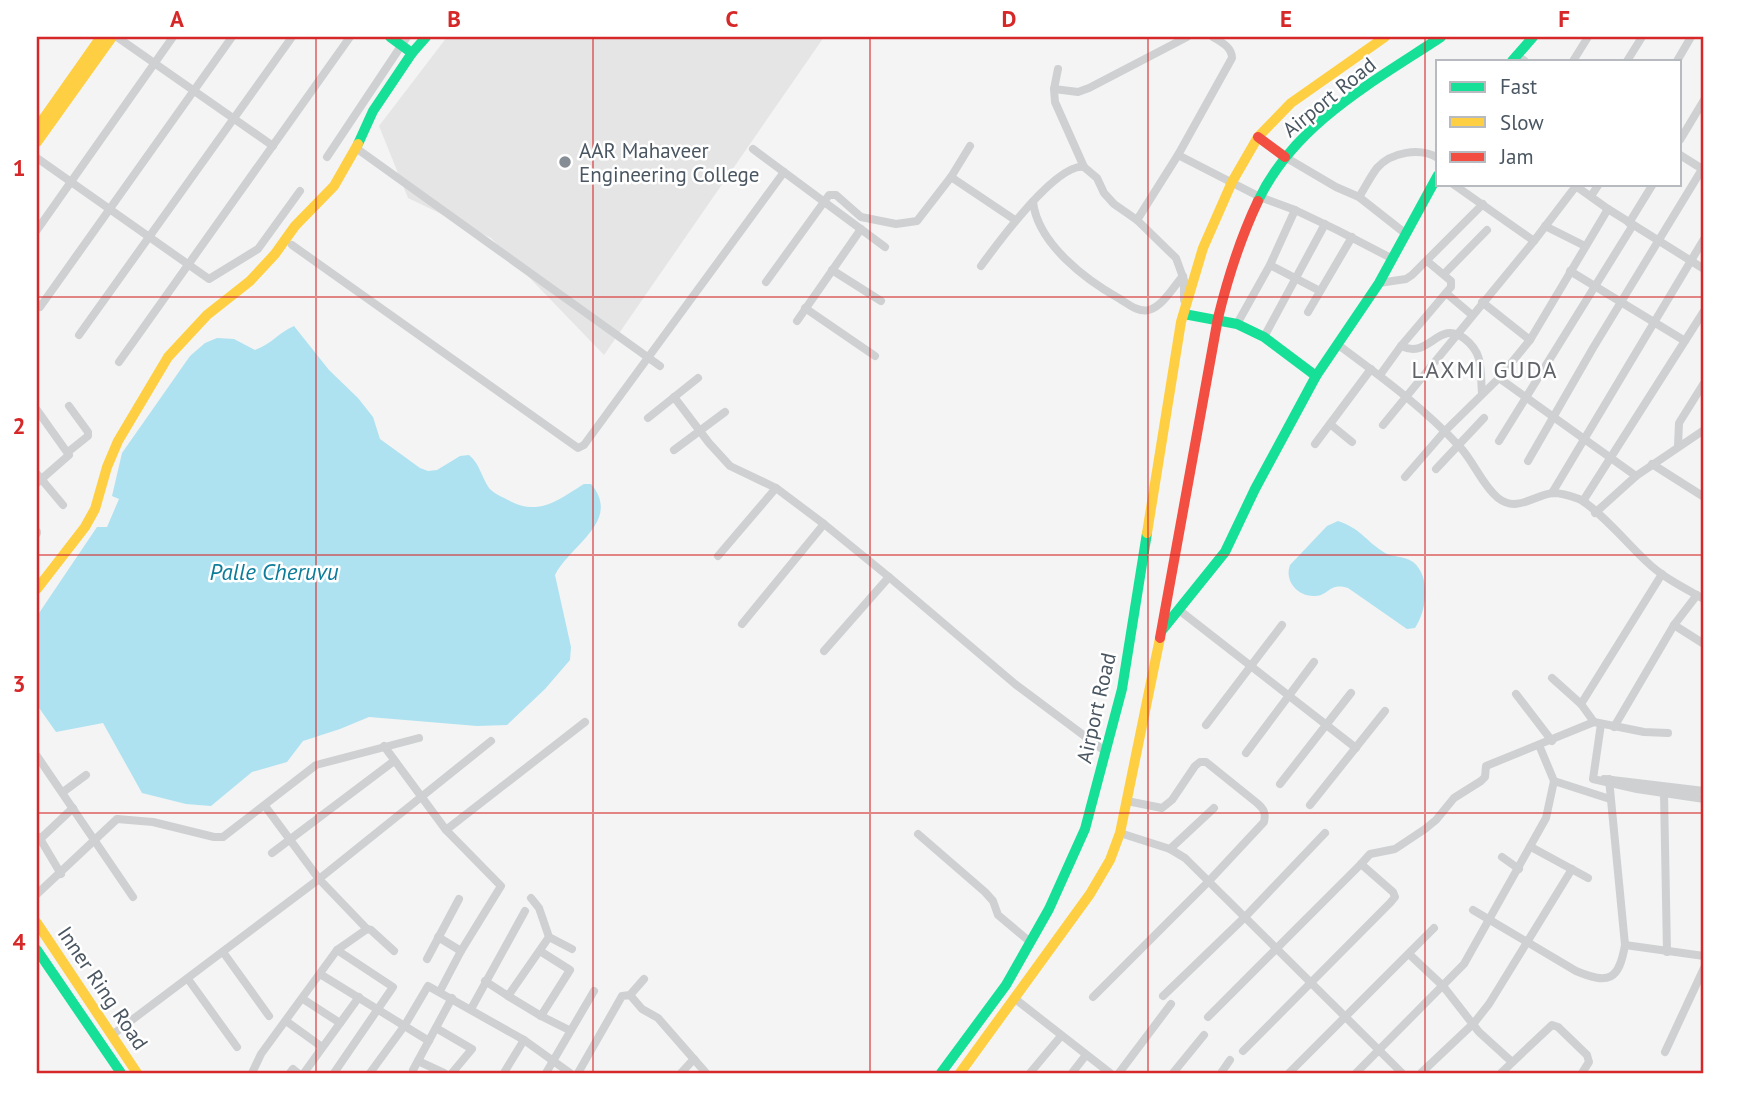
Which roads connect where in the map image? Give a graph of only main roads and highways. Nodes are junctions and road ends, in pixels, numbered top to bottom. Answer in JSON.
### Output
{"nodes":[{"id":1,"x":104,"y":37,"type":"edge"},
{"id":2,"x":114,"y":37,"type":"edge"},
{"id":3,"x":390,"y":37,"type":"edge"},
{"id":4,"x":426,"y":37,"type":"edge"},
{"id":5,"x":1385,"y":37,"type":"edge"},
{"id":6,"x":1441,"y":37,"type":"edge"},
{"id":7,"x":1533,"y":37,"type":"edge"},
{"id":8,"x":404,"y":41,"type":"edge"},
{"id":9,"x":412,"y":53,"type":"junction"},
{"id":10,"x":1518,"y":59,"type":"edge"},
{"id":11,"x":37,"y":128,"type":"edge"},
{"id":12,"x":1258,"y":137,"type":"junction"},
{"id":13,"x":37,"y":142,"type":"edge"},
{"id":14,"x":1285,"y":157,"type":"junction"},
{"id":15,"x":1436,"y":179,"type":"edge"},
{"id":16,"x":1184,"y":314,"type":"junction"},
{"id":17,"x":1217,"y":322,"type":"junction"},
{"id":18,"x":1316,"y":376,"type":"junction"},
{"id":19,"x":37,"y":589,"type":"edge"},
{"id":20,"x":1162,"y":630,"type":"junction"},
{"id":21,"x":37,"y":923,"type":"edge"},
{"id":22,"x":37,"y":950,"type":"edge"},
{"id":23,"x":115,"y":1071,"type":"edge"},
{"id":24,"x":967,"y":1071,"type":"edge"},
{"id":25,"x":136,"y":1073,"type":"edge"},
{"id":26,"x":941,"y":1073,"type":"edge"}],
"edges":[{"from":1,"to":2,"type":"main road"},
{"from":1,"to":11,"type":"main road"},
{"from":2,"to":13,"type":"main road"},
{"from":3,"to":8,"type":"main road"},
{"from":4,"to":9,"type":"main road"},
{"from":5,"to":12,"type":"main road","name":"Airport Road"},
{"from":6,"to":14,"type":"main road","name":"Airport Road"},
{"from":7,"to":10,"type":"main road"},
{"from":8,"to":9,"type":"main road"},
{"from":9,"to":19,"type":"main road"},
{"from":12,"to":14,"type":"main road"},
{"from":12,"to":16,"type":"main road","name":"Airport Road"},
{"from":14,"to":17,"type":"main road","name":"Airport Road"},
{"from":15,"to":18,"type":"main road","name":"Airport Road"},
{"from":16,"to":17,"type":"main road"},
{"from":16,"to":26,"type":"main road","name":"Airport Road"},
{"from":17,"to":18,"type":"main road"},
{"from":17,"to":20,"type":"main road","name":"Airport Road"},
{"from":18,"to":20,"type":"main road","name":"Airport Road"},
{"from":20,"to":24,"type":"main road","name":"Airport Road"},
{"from":21,"to":25,"type":"main road","name":"Inner Ring Road"},
{"from":22,"to":23,"type":"main road","name":"Inner Ring Road"}]}
